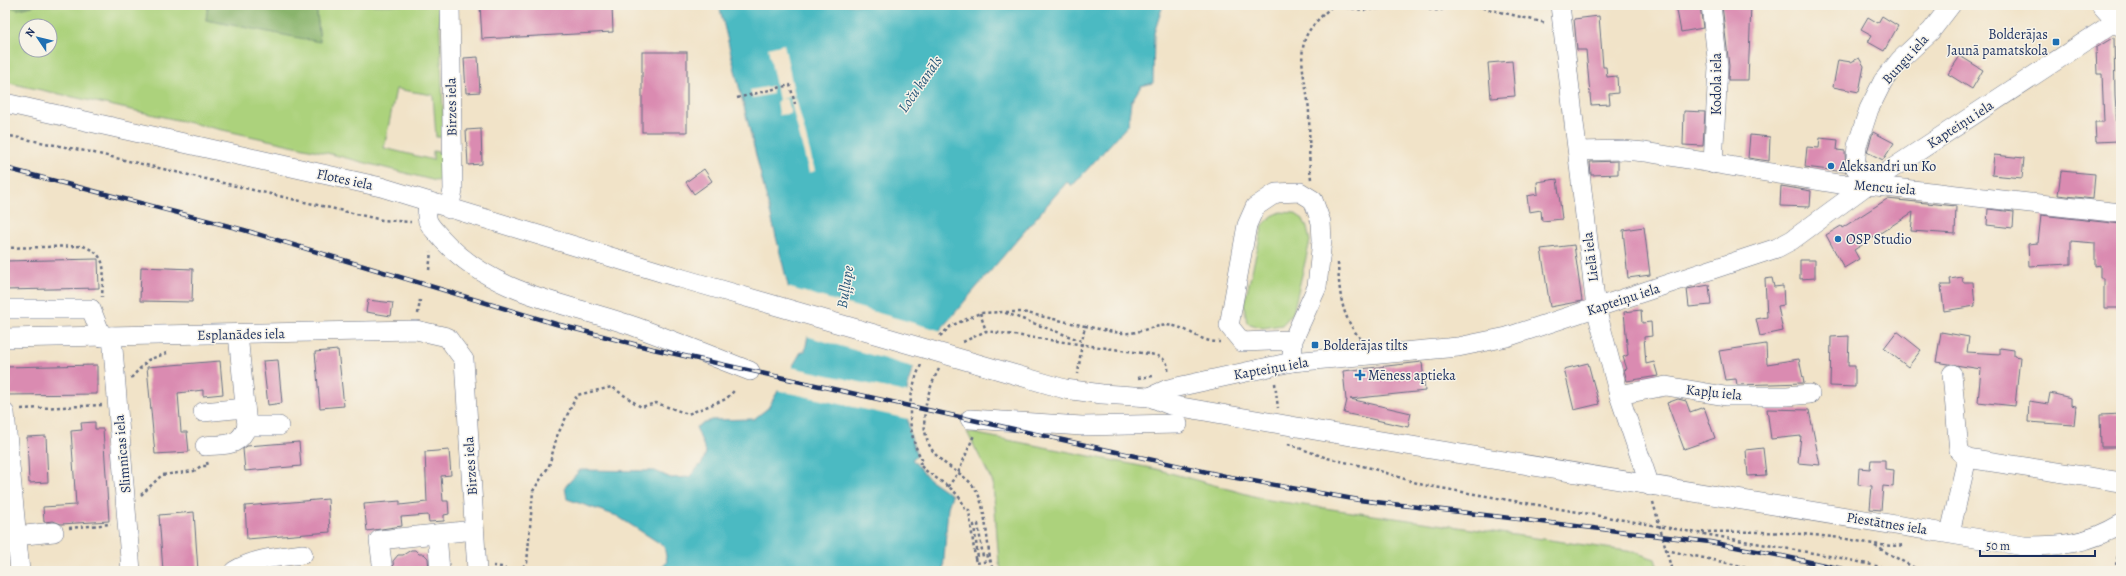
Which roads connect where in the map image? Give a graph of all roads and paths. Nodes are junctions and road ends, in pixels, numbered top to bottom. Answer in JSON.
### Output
{"nodes":[{"id":1,"x":450,"y":5,"type":"edge"},
{"id":2,"x":1450,"y":5,"type":"edge"},
{"id":3,"x":1471,"y":5,"type":"edge"},
{"id":4,"x":1560,"y":5,"type":"edge"},
{"id":5,"x":1711,"y":5,"type":"edge"},
{"id":6,"x":1951,"y":5,"type":"edge"},
{"id":7,"x":2101,"y":5,"type":"edge"},
{"id":8,"x":2120,"y":22,"type":"edge"},
{"id":9,"x":1562,"y":27,"type":"junction"},
{"id":10,"x":737,"y":98,"type":"dead end"},
{"id":11,"x":5,"y":103,"type":"edge"},
{"id":12,"x":795,"y":104,"type":"dead end"},
{"id":13,"x":5,"y":135,"type":"edge"},
{"id":14,"x":1578,"y":151,"type":"junction"},
{"id":15,"x":1713,"y":164,"type":"junction"},
{"id":16,"x":1867,"y":185,"type":"junction"},
{"id":17,"x":1313,"y":200,"type":"junction"},
{"id":18,"x":429,"y":203,"type":"junction"},
{"id":19,"x":449,"y":209,"type":"junction"},
{"id":20,"x":2121,"y":213,"type":"edge"},
{"id":21,"x":413,"y":222,"type":"dead end"},
{"id":22,"x":5,"y":248,"type":"edge"},
{"id":23,"x":1338,"y":258,"type":"dead end"},
{"id":24,"x":680,"y":278,"type":"joint"},
{"id":25,"x":102,"y":298,"type":"dead end"},
{"id":26,"x":1596,"y":308,"type":"junction"},
{"id":27,"x":5,"y":309,"type":"edge"},
{"id":28,"x":1003,"y":312,"type":"dead end"},
{"id":29,"x":980,"y":313,"type":"dead end"},
{"id":30,"x":1085,"y":326,"type":"junction"},
{"id":31,"x":986,"y":331,"type":"dead end"},
{"id":32,"x":238,"y":334,"type":"junction"},
{"id":33,"x":107,"y":337,"type":"junction"},
{"id":34,"x":5,"y":338,"type":"edge"},
{"id":35,"x":1293,"y":340,"type":"junction"},
{"id":36,"x":1362,"y":340,"type":"dead end"},
{"id":37,"x":1082,"y":341,"type":"dead end"},
{"id":38,"x":1242,"y":342,"type":"junction"},
{"id":39,"x":1082,"y":345,"type":"dead end"},
{"id":40,"x":169,"y":352,"type":"dead end"},
{"id":41,"x":464,"y":360,"type":"joint"},
{"id":42,"x":1292,"y":362,"type":"junction"},
{"id":43,"x":750,"y":371,"type":"dead end"},
{"id":44,"x":1078,"y":374,"type":"dead end"},
{"id":45,"x":1952,"y":374,"type":"dead end"},
{"id":46,"x":117,"y":389,"type":"junction"},
{"id":47,"x":735,"y":390,"type":"dead end"},
{"id":48,"x":1810,"y":394,"type":"dead end"},
{"id":49,"x":1619,"y":395,"type":"junction"},
{"id":50,"x":1150,"y":397,"type":"junction"},
{"id":51,"x":104,"y":404,"type":"dead end"},
{"id":52,"x":203,"y":412,"type":"dead end"},
{"id":53,"x":6,"y":413,"type":"edge"},
{"id":54,"x":246,"y":417,"type":"junction"},
{"id":55,"x":974,"y":424,"type":"joint"},
{"id":56,"x":1178,"y":424,"type":"dead end"},
{"id":57,"x":279,"y":426,"type":"dead end"},
{"id":58,"x":1285,"y":442,"type":"dead end"},
{"id":59,"x":206,"y":446,"type":"dead end"},
{"id":60,"x":1967,"y":458,"type":"junction"},
{"id":61,"x":201,"y":466,"type":"dead end"},
{"id":62,"x":8,"y":478,"type":"edge"},
{"id":63,"x":2121,"y":482,"type":"edge"},
{"id":64,"x":1650,"y":486,"type":"junction"},
{"id":65,"x":948,"y":487,"type":"dead end"},
{"id":66,"x":122,"y":516,"type":"junction"},
{"id":67,"x":2121,"y":524,"type":"edge"},
{"id":68,"x":1659,"y":525,"type":"junction"},
{"id":69,"x":474,"y":530,"type":"junction"},
{"id":70,"x":54,"y":532,"type":"joint"},
{"id":71,"x":1696,"y":532,"type":"junction"},
{"id":72,"x":1950,"y":533,"type":"junction"},
{"id":73,"x":437,"y":534,"type":"junction"},
{"id":74,"x":11,"y":537,"type":"edge"},
{"id":75,"x":2121,"y":542,"type":"edge"},
{"id":76,"x":1872,"y":544,"type":"junction"},
{"id":77,"x":1909,"y":544,"type":"dead end"},
{"id":78,"x":1666,"y":550,"type":"junction"},
{"id":79,"x":303,"y":554,"type":"dead end"},
{"id":80,"x":975,"y":558,"type":"dead end"},
{"id":81,"x":990,"y":561,"type":"dead end"},
{"id":82,"x":20,"y":571,"type":"edge"},
{"id":83,"x":131,"y":571,"type":"edge"},
{"id":84,"x":234,"y":571,"type":"edge"},
{"id":85,"x":383,"y":571,"type":"edge"},
{"id":86,"x":440,"y":571,"type":"edge"},
{"id":87,"x":477,"y":571,"type":"edge"},
{"id":88,"x":518,"y":571,"type":"edge"},
{"id":89,"x":1672,"y":571,"type":"edge"},
{"id":90,"x":1765,"y":571,"type":"edge"},
{"id":91,"x":1898,"y":571,"type":"edge"},
{"id":92,"x":1920,"y":571,"type":"edge"},
{"id":93,"x":2115,"y":571,"type":"edge"}],
"edges":[{"from":1,"to":19,"type":"street","name":"Birzes iela"},
{"from":2,"to":17,"type":"path"},
{"from":3,"to":9,"type":"path"},
{"from":4,"to":9,"type":"street","name":"Lielā iela"},
{"from":5,"to":15,"type":"street","name":"Kodola iela"},
{"from":6,"to":16,"type":"street","name":"Bungu iela"},
{"from":7,"to":8,"type":"street"},
{"from":8,"to":16,"type":"street","name":"Kapteiņu iela"},
{"from":9,"to":14,"type":"street","name":"Lielā iela"},
{"from":10,"to":12,"type":"path"},
{"from":11,"to":18,"type":"street","name":"Flotes iela"},
{"from":13,"to":21,"type":"path"},
{"from":14,"to":15,"type":"street","name":"Mencu iela"},
{"from":14,"to":26,"type":"street","name":"Lielā iela"},
{"from":15,"to":16,"type":"street","name":"Mencu iela"},
{"from":16,"to":20,"type":"street","name":"Mencu iela"},
{"from":16,"to":26,"type":"street","name":"Kapteiņu iela"},
{"from":17,"to":35,"type":"street"},
{"from":17,"to":38,"type":"street"},
{"from":18,"to":19,"type":"street","name":"Flotes iela"},
{"from":18,"to":43,"type":"street"},
{"from":19,"to":24,"type":"street","name":"Flotes iela"},
{"from":22,"to":25,"type":"path"},
{"from":23,"to":36,"type":"path"},
{"from":24,"to":50,"type":"street","name":"Kapteiņu iela","bridge":true},
{"from":26,"to":42,"type":"street","name":"Kapteiņu iela"},
{"from":26,"to":49,"type":"street","name":"Lielā iela"},
{"from":27,"to":33,"type":"street","name":"Slimnīcas iela"},
{"from":28,"to":30,"type":"path"},
{"from":29,"to":31,"type":"path"},
{"from":30,"to":37,"type":"path"},
{"from":30,"to":38,"type":"path"},
{"from":32,"to":33,"type":"street","name":"Esplanādes iela"},
{"from":32,"to":41,"type":"street","name":"Esplanādes iela"},
{"from":32,"to":54,"type":"street"},
{"from":33,"to":34,"type":"street","name":"Esplanādes iela"},
{"from":33,"to":46,"type":"street","name":"Slimnīcas iela"},
{"from":35,"to":38,"type":"street"},
{"from":35,"to":42,"type":"street"},
{"from":39,"to":44,"type":"path"},
{"from":40,"to":46,"type":"path"},
{"from":41,"to":69,"type":"street","name":"Birzes iela"},
{"from":42,"to":50,"type":"street","name":"Kapteiņu iela"},
{"from":45,"to":60,"type":"street"},
{"from":46,"to":66,"type":"street","name":"Slimnīcas iela"},
{"from":47,"to":88,"type":"path"},
{"from":48,"to":49,"type":"street","name":"Kapļu iela"},
{"from":49,"to":64,"type":"street","name":"Lielā iela"},
{"from":50,"to":64,"type":"street","name":"Piestātnes iela"},
{"from":51,"to":53,"type":"path"},
{"from":52,"to":54,"type":"street"},
{"from":53,"to":62,"type":"street"},
{"from":54,"to":57,"type":"street"},
{"from":54,"to":59,"type":"street"},
{"from":55,"to":56,"type":"street"},
{"from":55,"to":65,"type":"path"},
{"from":58,"to":68,"type":"path"},
{"from":60,"to":63,"type":"street"},
{"from":60,"to":72,"type":"street"},
{"from":61,"to":66,"type":"path"},
{"from":62,"to":74,"type":"street"},
{"from":64,"to":68,"type":"path"},
{"from":64,"to":72,"type":"street","name":"Piestātnes iela"},
{"from":66,"to":70,"type":"path"},
{"from":66,"to":83,"type":"street","name":"Slimnīcas iela"},
{"from":67,"to":72,"type":"street","name":"Piestātnes iela"},
{"from":68,"to":71,"type":"path"},
{"from":68,"to":78,"type":"path"},
{"from":69,"to":73,"type":"street"},
{"from":69,"to":87,"type":"street","name":"Birzes iela"},
{"from":70,"to":74,"type":"street"},
{"from":71,"to":76,"type":"path"},
{"from":71,"to":91,"type":"path"},
{"from":73,"to":85,"type":"street"},
{"from":73,"to":86,"type":"street"},
{"from":74,"to":82,"type":"street"},
{"from":75,"to":93,"type":"path"},
{"from":76,"to":77,"type":"path"},
{"from":76,"to":92,"type":"path"},
{"from":78,"to":89,"type":"path"},
{"from":78,"to":90,"type":"path"},
{"from":79,"to":84,"type":"street"},
{"from":80,"to":81,"type":"path"}]}
